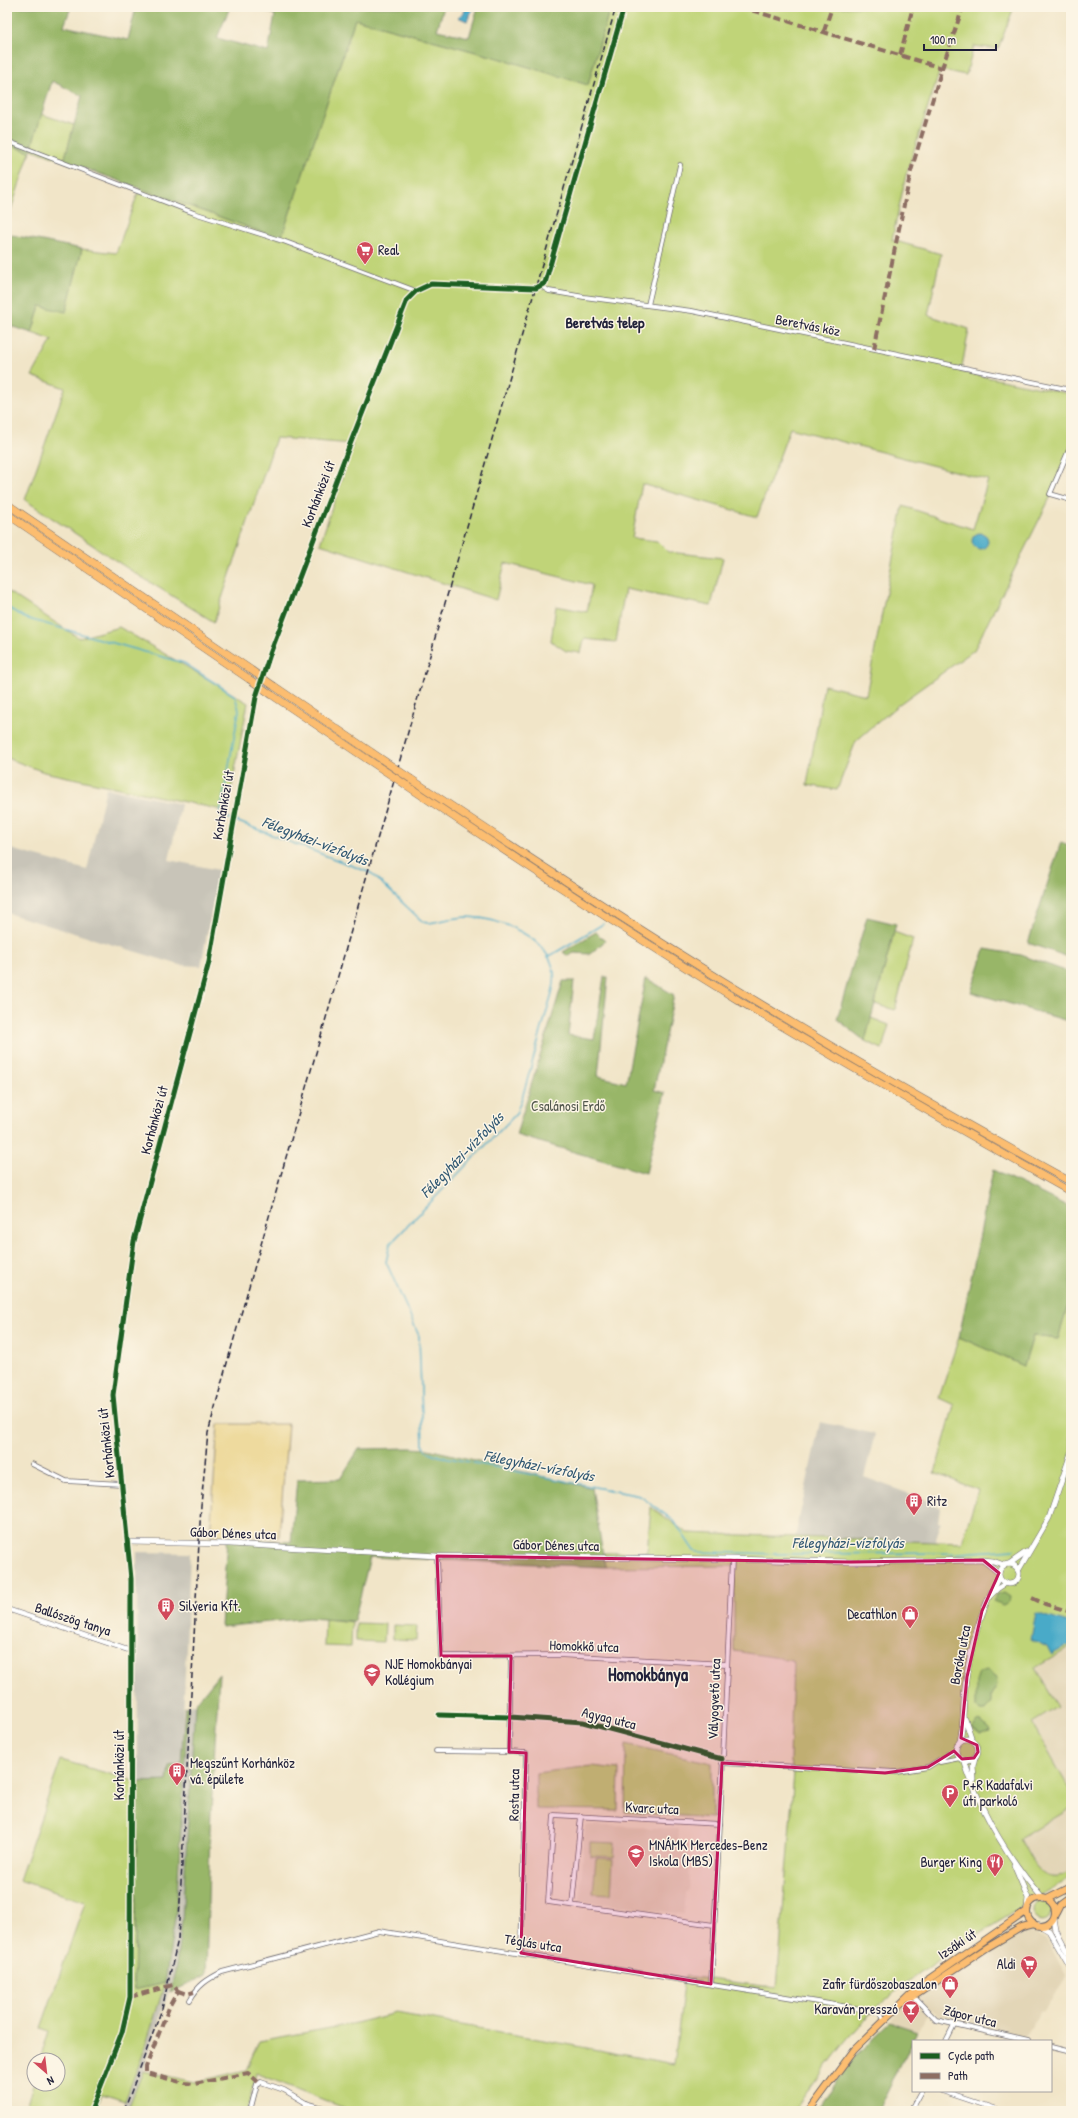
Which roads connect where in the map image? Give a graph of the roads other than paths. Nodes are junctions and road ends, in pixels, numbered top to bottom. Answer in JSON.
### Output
{"nodes":[{"id":1,"x":624,"y":7,"type":"edge"},
{"id":2,"x":7,"y":141,"type":"edge"},
{"id":3,"x":680,"y":165,"type":"dead end"},
{"id":4,"x":541,"y":286,"type":"junction"},
{"id":5,"x":416,"y":291,"type":"junction"},
{"id":6,"x":648,"y":305,"type":"junction"},
{"id":7,"x":1071,"y":390,"type":"edge"},
{"id":8,"x":1071,"y":445,"type":"edge"},
{"id":9,"x":1071,"y":500,"type":"edge"},
{"id":10,"x":7,"y":504,"type":"edge"},
{"id":11,"x":7,"y":514,"type":"edge"},
{"id":12,"x":1071,"y":1182,"type":"edge"},
{"id":13,"x":1071,"y":1192,"type":"edge"},
{"id":14,"x":1071,"y":1453,"type":"edge"},
{"id":15,"x":32,"y":1464,"type":"dead end"},
{"id":16,"x":122,"y":1484,"type":"junction"},
{"id":17,"x":129,"y":1542,"type":"junction"},
{"id":18,"x":1030,"y":1548,"type":"junction"},
{"id":19,"x":437,"y":1556,"type":"junction"},
{"id":20,"x":732,"y":1559,"type":"junction"},
{"id":21,"x":983,"y":1560,"type":"junction"},
{"id":22,"x":1007,"y":1565,"type":"junction"},
{"id":23,"x":1018,"y":1571,"type":"junction"},
{"id":24,"x":999,"y":1575,"type":"junction"},
{"id":25,"x":1006,"y":1584,"type":"junction"},
{"id":26,"x":986,"y":1602,"type":"junction"},
{"id":27,"x":7,"y":1609,"type":"edge"},
{"id":28,"x":131,"y":1651,"type":"junction"},
{"id":29,"x":511,"y":1656,"type":"junction"},
{"id":30,"x":726,"y":1664,"type":"junction"},
{"id":31,"x":964,"y":1714,"type":"junction"},
{"id":32,"x":439,"y":1715,"type":"dead end"},
{"id":33,"x":510,"y":1717,"type":"junction"},
{"id":34,"x":972,"y":1740,"type":"junction"},
{"id":35,"x":960,"y":1741,"type":"junction"},
{"id":36,"x":436,"y":1750,"type":"dead end"},
{"id":37,"x":956,"y":1750,"type":"junction"},
{"id":38,"x":509,"y":1752,"type":"junction"},
{"id":39,"x":975,"y":1757,"type":"junction"},
{"id":40,"x":962,"y":1759,"type":"junction"},
{"id":41,"x":722,"y":1761,"type":"junction"},
{"id":42,"x":938,"y":1762,"type":"junction"},
{"id":43,"x":975,"y":1786,"type":"junction"},
{"id":44,"x":581,"y":1816,"type":"junction"},
{"id":45,"x":720,"y":1824,"type":"junction"},
{"id":46,"x":1013,"y":1862,"type":"junction"},
{"id":47,"x":1071,"y":1888,"type":"edge"},
{"id":48,"x":1071,"y":1897,"type":"edge"},
{"id":49,"x":1045,"y":1899,"type":"junction"},
{"id":50,"x":572,"y":1905,"type":"junction"},
{"id":51,"x":1027,"y":1909,"type":"junction"},
{"id":52,"x":1054,"y":1917,"type":"junction"},
{"id":53,"x":1036,"y":1924,"type":"junction"},
{"id":54,"x":714,"y":1925,"type":"junction"},
{"id":55,"x":522,"y":1952,"type":"junction"},
{"id":56,"x":1071,"y":1960,"type":"edge"},
{"id":57,"x":9,"y":1964,"type":"dead end"},
{"id":58,"x":7,"y":1969,"type":"edge"},
{"id":59,"x":1071,"y":1969,"type":"edge"},
{"id":60,"x":711,"y":1984,"type":"junction"},
{"id":61,"x":914,"y":1997,"type":"junction"},
{"id":62,"x":190,"y":2000,"type":"dead end"},
{"id":63,"x":904,"y":2002,"type":"junction"},
{"id":64,"x":884,"y":2019,"type":"junction"},
{"id":65,"x":954,"y":2025,"type":"junction"},
{"id":66,"x":946,"y":2040,"type":"edge"},
{"id":67,"x":1023,"y":2040,"type":"edge"},
{"id":68,"x":1052,"y":2046,"type":"edge"},
{"id":69,"x":1071,"y":2050,"type":"edge"},
{"id":70,"x":920,"y":2092,"type":"edge"},
{"id":71,"x":945,"y":2092,"type":"edge"},
{"id":72,"x":306,"y":2103,"type":"junction"},
{"id":73,"x":91,"y":2111,"type":"edge"},
{"id":74,"x":250,"y":2111,"type":"edge"},
{"id":75,"x":304,"y":2111,"type":"edge"},
{"id":76,"x":334,"y":2111,"type":"edge"},
{"id":77,"x":808,"y":2111,"type":"edge"},
{"id":78,"x":910,"y":2111,"type":"edge"},
{"id":79,"x":1002,"y":2111,"type":"edge"}],
"edges":[{"from":1,"to":4,"type":"street"},
{"from":2,"to":5,"type":"street"},
{"from":3,"to":6,"type":"street"},
{"from":4,"to":5,"type":"street"},
{"from":4,"to":6,"type":"street","name":"Beretvás köz"},
{"from":5,"to":16,"type":"street","name":"Korhánközi út"},
{"from":6,"to":7,"type":"street","name":"Beretvás köz"},
{"from":8,"to":9,"type":"street"},
{"from":10,"to":12,"type":"highway","bridge":true},
{"from":11,"to":13,"type":"highway","bridge":true},
{"from":14,"to":18,"type":"street"},
{"from":15,"to":16,"type":"street"},
{"from":16,"to":17,"type":"street","name":"Korhánközi út"},
{"from":17,"to":19,"type":"street","name":"Gábor Dénes utca"},
{"from":17,"to":28,"type":"street","name":"Korhánközi út"},
{"from":18,"to":22,"type":"street"},
{"from":18,"to":23,"type":"street"},
{"from":19,"to":20,"type":"street","name":"Gábor Dénes utca"},
{"from":19,"to":29,"type":"street","name":"Homokkő utca"},
{"from":20,"to":21,"type":"street","name":"Gábor Dénes utca"},
{"from":20,"to":30,"type":"street","name":"Vályogvető utca"},
{"from":21,"to":22,"type":"street","name":"Gábor Dénes utca"},
{"from":21,"to":24,"type":"street"},
{"from":22,"to":23,"type":"street"},
{"from":22,"to":24,"type":"street"},
{"from":23,"to":25,"type":"street"},
{"from":24,"to":25,"type":"street"},
{"from":24,"to":26,"type":"street","name":"Boróka utca"},
{"from":25,"to":26,"type":"street","name":"Boróka utca"},
{"from":26,"to":31,"type":"street","name":"Boróka utca"},
{"from":27,"to":28,"type":"street","name":"Ballószög tanya"},
{"from":28,"to":73,"type":"street","name":"Korhánközi út"},
{"from":29,"to":30,"type":"street","name":"Homokkő utca"},
{"from":29,"to":33,"type":"street","name":"Rosta utca"},
{"from":30,"to":41,"type":"street","name":"Vályogvető utca"},
{"from":31,"to":34,"type":"street","name":"Boróka utca"},
{"from":31,"to":35,"type":"street","name":"Boróka utca"},
{"from":32,"to":33,"type":"street","name":"Agyag utca"},
{"from":33,"to":38,"type":"street","name":"Rosta utca"},
{"from":33,"to":41,"type":"street","name":"Agyag utca"},
{"from":34,"to":35,"type":"street"},
{"from":34,"to":39,"type":"street"},
{"from":35,"to":37,"type":"street"},
{"from":36,"to":38,"type":"street"},
{"from":37,"to":40,"type":"street"},
{"from":37,"to":42,"type":"street"},
{"from":38,"to":55,"type":"street","name":"Rosta utca"},
{"from":39,"to":40,"type":"street"},
{"from":39,"to":43,"type":"street"},
{"from":40,"to":42,"type":"street"},
{"from":40,"to":43,"type":"street"},
{"from":41,"to":42,"type":"street","name":"Agyag utca"},
{"from":41,"to":45,"type":"street","name":"Vályogvető utca"},
{"from":43,"to":46,"type":"street"},
{"from":44,"to":45,"type":"street","name":"Kvarc utca"},
{"from":44,"to":50,"type":"street"},
{"from":44,"to":50,"type":"street","name":"Kvarc utca"},
{"from":45,"to":54,"type":"street","name":"Vályogvető utca"},
{"from":46,"to":49,"type":"street"},
{"from":46,"to":51,"type":"street"},
{"from":47,"to":49,"type":"main road"},
{"from":48,"to":52,"type":"main road"},
{"from":49,"to":51,"type":"main road"},
{"from":49,"to":52,"type":"main road"},
{"from":50,"to":54,"type":"street"},
{"from":51,"to":53,"type":"main road"},
{"from":51,"to":63,"type":"main road","name":"Izsáki út"},
{"from":52,"to":53,"type":"main road"},
{"from":52,"to":56,"type":"street"},
{"from":53,"to":59,"type":"street"},
{"from":53,"to":61,"type":"main road","name":"Izsáki út"},
{"from":54,"to":60,"type":"street","name":"Vályogvető utca"},
{"from":55,"to":60,"type":"street","name":"Téglás utca"},
{"from":55,"to":62,"type":"street","name":"Téglás utca"},
{"from":57,"to":58,"type":"street"},
{"from":60,"to":64,"type":"street","name":"Téglás utca"},
{"from":61,"to":63,"type":"main road","name":"Izsáki út"},
{"from":61,"to":65,"type":"street","name":"Zápor utca"},
{"from":63,"to":64,"type":"main road","name":"Izsáki út"},
{"from":64,"to":77,"type":"main road","name":"Izsáki út"},
{"from":65,"to":66,"type":"street"},
{"from":65,"to":67,"type":"street","name":"Zápor utca"},
{"from":68,"to":69,"type":"street"},
{"from":70,"to":78,"type":"street"},
{"from":71,"to":79,"type":"street"},
{"from":72,"to":74,"type":"street"},
{"from":72,"to":75,"type":"street"},
{"from":72,"to":76,"type":"street"}]}
